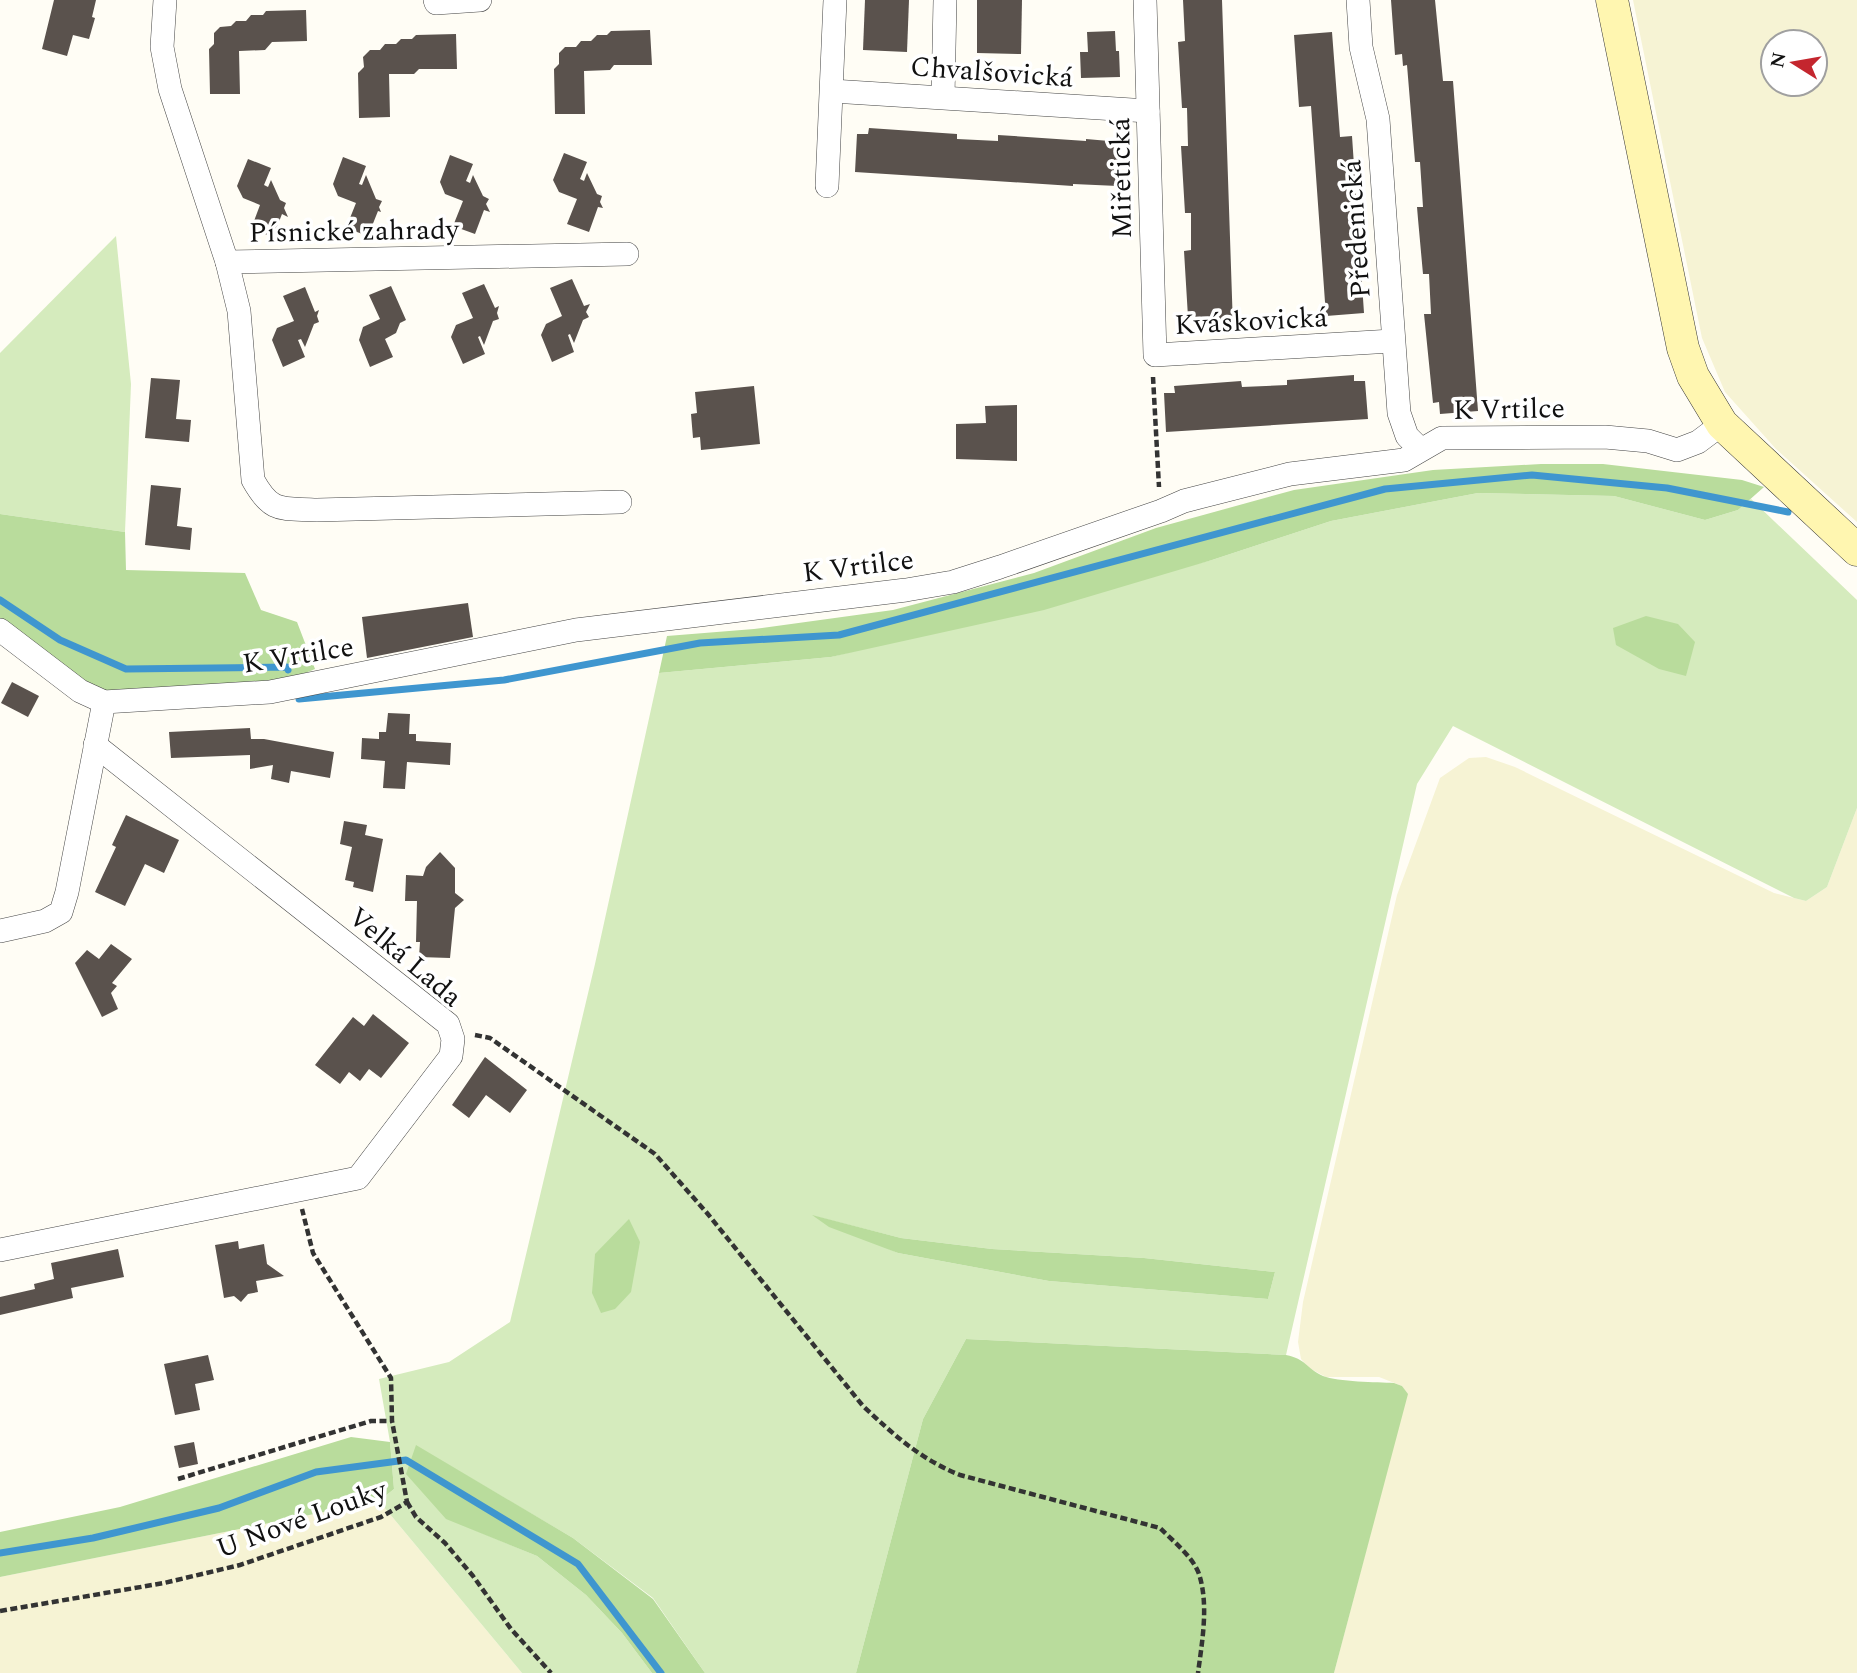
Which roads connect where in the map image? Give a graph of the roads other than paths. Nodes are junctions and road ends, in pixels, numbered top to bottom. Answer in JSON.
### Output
{"nodes":[{"id":1,"x":165,"y":0,"type":"edge"},
{"id":2,"x":435,"y":0,"type":"edge"},
{"id":3,"x":481,"y":0,"type":"edge"},
{"id":4,"x":835,"y":0,"type":"edge"},
{"id":5,"x":945,"y":0,"type":"edge"},
{"id":6,"x":1145,"y":0,"type":"edge"},
{"id":7,"x":1358,"y":0,"type":"edge"},
{"id":8,"x":1612,"y":0,"type":"edge"},
{"id":9,"x":832,"y":91,"type":"junction"},
{"id":10,"x":943,"y":97,"type":"junction"},
{"id":11,"x":1148,"y":111,"type":"junction"},
{"id":12,"x":827,"y":186,"type":"dead end"},
{"id":13,"x":627,"y":254,"type":"dead end"},
{"id":14,"x":228,"y":262,"type":"junction"},
{"id":15,"x":1392,"y":341,"type":"junction"},
{"id":16,"x":1154,"y":355,"type":"joint"},
{"id":17,"x":1722,"y":424,"type":"junction"},
{"id":18,"x":1420,"y":449,"type":"junction"},
{"id":19,"x":620,"y":502,"type":"dead end"},
{"id":20,"x":1857,"y":551,"type":"edge"},
{"id":21,"x":0,"y":631,"type":"edge"},
{"id":22,"x":104,"y":702,"type":"junction"},
{"id":23,"x":95,"y":745,"type":"junction"},
{"id":24,"x":0,"y":931,"type":"edge"},
{"id":25,"x":0,"y":1250,"type":"edge"}],
"edges":[{"from":1,"to":14,"type":"street","name":"Písnické zahrady"},
{"from":2,"to":3,"type":"street"},
{"from":4,"to":9,"type":"street"},
{"from":5,"to":10,"type":"street"},
{"from":6,"to":11,"type":"street","name":"Miřetická"},
{"from":7,"to":15,"type":"street","name":"Předenická"},
{"from":8,"to":17,"type":"street"},
{"from":9,"to":10,"type":"street","name":"Chvalšovická"},
{"from":9,"to":12,"type":"street"},
{"from":10,"to":11,"type":"street","name":"Chvalšovická"},
{"from":11,"to":16,"type":"street","name":"Miřetická"},
{"from":13,"to":14,"type":"street","name":"Písnické zahrady"},
{"from":14,"to":19,"type":"street"},
{"from":15,"to":16,"type":"street","name":"Kváskovická"},
{"from":15,"to":18,"type":"street","name":"Předenická"},
{"from":17,"to":18,"type":"street","name":"K Vrtilce"},
{"from":17,"to":20,"type":"street"},
{"from":18,"to":22,"type":"street","name":"K Vrtilce"},
{"from":21,"to":22,"type":"street"},
{"from":22,"to":23,"type":"street"},
{"from":23,"to":24,"type":"street"},
{"from":23,"to":25,"type":"street","name":"Velká Lada"}]}
